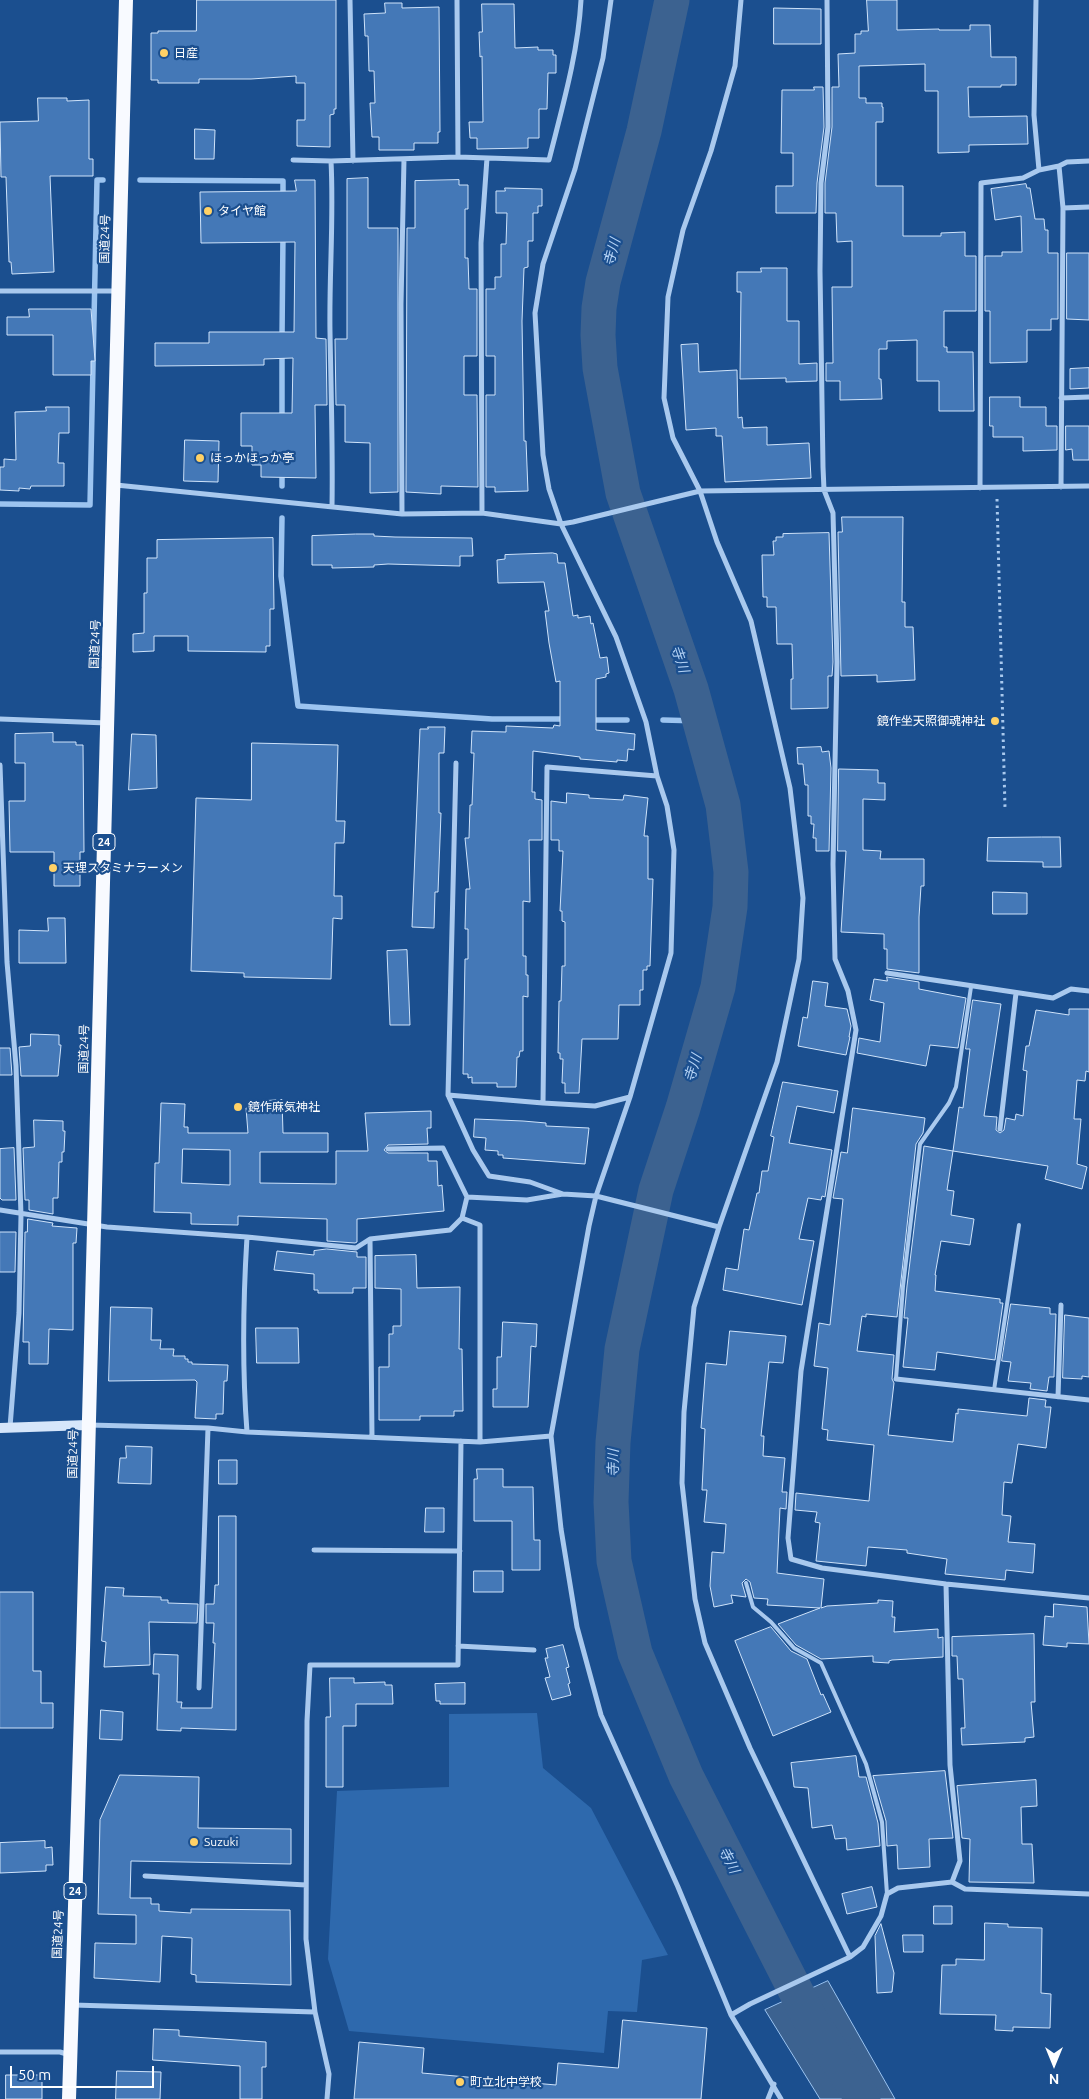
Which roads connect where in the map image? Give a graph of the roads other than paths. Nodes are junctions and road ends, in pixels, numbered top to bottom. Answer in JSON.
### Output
{"nodes":[{"id":1,"x":126,"y":0,"type":"edge"},
{"id":2,"x":350,"y":0,"type":"edge"},
{"id":3,"x":457,"y":0,"type":"edge"},
{"id":4,"x":581,"y":0,"type":"edge"},
{"id":5,"x":611,"y":0,"type":"edge"},
{"id":6,"x":741,"y":0,"type":"edge"},
{"id":7,"x":827,"y":0,"type":"edge"},
{"id":8,"x":1036,"y":0,"type":"edge"},
{"id":9,"x":458,"y":157,"type":"junction"},
{"id":10,"x":488,"y":158,"type":"junction"},
{"id":11,"x":404,"y":159,"type":"junction"},
{"id":12,"x":293,"y":160,"type":"dead end"},
{"id":13,"x":331,"y":161,"type":"junction"},
{"id":14,"x":353,"y":161,"type":"junction"},
{"id":15,"x":1089,"y":161,"type":"edge"},
{"id":16,"x":1059,"y":166,"type":"junction"},
{"id":17,"x":1039,"y":170,"type":"junction"},
{"id":18,"x":1063,"y":208,"type":"junction"},
{"id":19,"x":1089,"y":208,"type":"edge"},
{"id":20,"x":0,"y":290,"type":"edge"},
{"id":21,"x":119,"y":291,"type":"junction"},
{"id":22,"x":1089,"y":397,"type":"edge"},
{"id":23,"x":1061,"y":398,"type":"junction"},
{"id":24,"x":114,"y":485,"type":"junction"},
{"id":25,"x":1089,"y":486,"type":"edge"},
{"id":26,"x":1061,"y":487,"type":"junction"},
{"id":27,"x":980,"y":488,"type":"junction"},
{"id":28,"x":824,"y":490,"type":"junction"},
{"id":29,"x":700,"y":491,"type":"junction"},
{"id":30,"x":332,"y":507,"type":"junction"},
{"id":31,"x":402,"y":514,"type":"junction"},
{"id":32,"x":482,"y":514,"type":"junction"},
{"id":33,"x":561,"y":524,"type":"junction"},
{"id":34,"x":0,"y":719,"type":"edge"},
{"id":35,"x":107,"y":723,"type":"junction"},
{"id":36,"x":456,"y":763,"type":"dead end"},
{"id":37,"x":0,"y":765,"type":"edge"},
{"id":38,"x":657,"y":776,"type":"junction"},
{"id":39,"x":7,"y":962,"type":"junction"},
{"id":40,"x":0,"y":963,"type":"edge"},
{"id":41,"x":887,"y":973,"type":"dead end"},
{"id":42,"x":971,"y":987,"type":"junction"},
{"id":43,"x":1089,"y":991,"type":"edge"},
{"id":44,"x":1016,"y":993,"type":"junction"},
{"id":45,"x":448,"y":1095,"type":"junction"},
{"id":46,"x":630,"y":1097,"type":"junction"},
{"id":47,"x":543,"y":1103,"type":"junction"},
{"id":48,"x":1000,"y":1130,"type":"dead end"},
{"id":49,"x":388,"y":1149,"type":"dead end"},
{"id":50,"x":563,"y":1194,"type":"junction"},
{"id":51,"x":596,"y":1196,"type":"junction"},
{"id":52,"x":467,"y":1197,"type":"junction"},
{"id":53,"x":0,"y":1210,"type":"edge"},
{"id":54,"x":21,"y":1215,"type":"junction"},
{"id":55,"x":462,"y":1218,"type":"junction"},
{"id":56,"x":94,"y":1224,"type":"junction"},
{"id":57,"x":1019,"y":1225,"type":"dead end"},
{"id":58,"x":716,"y":1226,"type":"junction"},
{"id":59,"x":247,"y":1237,"type":"junction"},
{"id":60,"x":370,"y":1239,"type":"junction"},
{"id":61,"x":1061,"y":1304,"type":"dead end"},
{"id":62,"x":896,"y":1379,"type":"joint"},
{"id":63,"x":994,"y":1390,"type":"junction"},
{"id":64,"x":1058,"y":1396,"type":"junction"},
{"id":65,"x":1089,"y":1400,"type":"edge"},
{"id":66,"x":88,"y":1425,"type":"junction"},
{"id":67,"x":5,"y":1428,"type":"edge"},
{"id":68,"x":208,"y":1428,"type":"junction"},
{"id":69,"x":247,"y":1432,"type":"junction"},
{"id":70,"x":551,"y":1436,"type":"junction"},
{"id":71,"x":372,"y":1437,"type":"junction"},
{"id":72,"x":461,"y":1441,"type":"junction"},
{"id":73,"x":480,"y":1442,"type":"junction"},
{"id":74,"x":314,"y":1550,"type":"dead end"},
{"id":75,"x":460,"y":1551,"type":"junction"},
{"id":76,"x":746,"y":1583,"type":"dead end"},
{"id":77,"x":946,"y":1584,"type":"junction"},
{"id":78,"x":1089,"y":1598,"type":"edge"},
{"id":79,"x":458,"y":1646,"type":"junction"},
{"id":80,"x":534,"y":1650,"type":"dead end"},
{"id":81,"x":199,"y":1688,"type":"dead end"},
{"id":82,"x":145,"y":1876,"type":"dead end"},
{"id":83,"x":952,"y":1882,"type":"junction"},
{"id":84,"x":306,"y":1885,"type":"junction"},
{"id":85,"x":887,"y":1894,"type":"junction"},
{"id":86,"x":1089,"y":1894,"type":"edge"},
{"id":87,"x":850,"y":1957,"type":"junction"},
{"id":88,"x":71,"y":2005,"type":"junction"},
{"id":89,"x":315,"y":2012,"type":"junction"},
{"id":90,"x":731,"y":2015,"type":"junction"},
{"id":91,"x":0,"y":2052,"type":"edge"},
{"id":92,"x":70,"y":2055,"type":"junction"},
{"id":93,"x":774,"y":2084,"type":"junction"},
{"id":94,"x":69,"y":2099,"type":"edge"},
{"id":95,"x":327,"y":2099,"type":"edge"},
{"id":96,"x":768,"y":2099,"type":"edge"},
{"id":97,"x":781,"y":2099,"type":"edge"}],
"edges":[{"from":1,"to":21,"type":"highway","name":"国道24号","number":"24"},
{"from":2,"to":14,"type":"street"},
{"from":3,"to":9,"type":"street"},
{"from":4,"to":10,"type":"street"},
{"from":5,"to":33,"type":"street"},
{"from":6,"to":29,"type":"street"},
{"from":7,"to":28,"type":"street"},
{"from":8,"to":17,"type":"street"},
{"from":9,"to":10,"type":"street"},
{"from":9,"to":11,"type":"street"},
{"from":10,"to":32,"type":"street"},
{"from":11,"to":14,"type":"street"},
{"from":11,"to":31,"type":"street"},
{"from":12,"to":13,"type":"street"},
{"from":13,"to":14,"type":"street"},
{"from":13,"to":30,"type":"street"},
{"from":15,"to":16,"type":"street"},
{"from":16,"to":17,"type":"street"},
{"from":16,"to":18,"type":"street"},
{"from":17,"to":27,"type":"street"},
{"from":18,"to":19,"type":"street"},
{"from":18,"to":23,"type":"street"},
{"from":20,"to":21,"type":"street"},
{"from":21,"to":24,"type":"highway","name":"国道24号","number":"24"},
{"from":22,"to":23,"type":"street"},
{"from":23,"to":26,"type":"street"},
{"from":24,"to":30,"type":"street"},
{"from":24,"to":35,"type":"highway","name":"国道24号","number":"24"},
{"from":25,"to":26,"type":"street"},
{"from":26,"to":27,"type":"street"},
{"from":27,"to":28,"type":"street"},
{"from":28,"to":29,"type":"street"},
{"from":28,"to":77,"type":"street"},
{"from":29,"to":33,"type":"street"},
{"from":29,"to":58,"type":"street"},
{"from":30,"to":31,"type":"street"},
{"from":31,"to":32,"type":"street"},
{"from":32,"to":33,"type":"street"},
{"from":33,"to":38,"type":"street"},
{"from":34,"to":35,"type":"street"},
{"from":35,"to":56,"type":"highway","name":"国道24号","number":"24"},
{"from":36,"to":45,"type":"street"},
{"from":37,"to":39,"type":"street"},
{"from":38,"to":46,"type":"street"},
{"from":38,"to":47,"type":"street"},
{"from":39,"to":40,"type":"street"},
{"from":39,"to":54,"type":"street"},
{"from":41,"to":42,"type":"street"},
{"from":42,"to":44,"type":"street"},
{"from":42,"to":62,"type":"lane"},
{"from":43,"to":44,"type":"street"},
{"from":44,"to":48,"type":"street"},
{"from":45,"to":47,"type":"street"},
{"from":45,"to":50,"type":"street"},
{"from":46,"to":47,"type":"street"},
{"from":46,"to":51,"type":"street"},
{"from":49,"to":52,"type":"street"},
{"from":50,"to":51,"type":"street"},
{"from":50,"to":52,"type":"street"},
{"from":51,"to":58,"type":"street"},
{"from":51,"to":70,"type":"street"},
{"from":52,"to":55,"type":"street"},
{"from":53,"to":54,"type":"street"},
{"from":54,"to":56,"type":"street"},
{"from":54,"to":67,"type":"street"},
{"from":55,"to":60,"type":"street"},
{"from":55,"to":73,"type":"street"},
{"from":56,"to":59,"type":"street"},
{"from":56,"to":66,"type":"highway","name":"国道24号","number":"24"},
{"from":57,"to":63,"type":"lane"},
{"from":58,"to":87,"type":"street"},
{"from":59,"to":60,"type":"street"},
{"from":59,"to":69,"type":"street"},
{"from":60,"to":71,"type":"street"},
{"from":61,"to":64,"type":"street"},
{"from":62,"to":63,"type":"street"},
{"from":63,"to":64,"type":"street"},
{"from":64,"to":65,"type":"street"},
{"from":66,"to":67,"type":"main road"},
{"from":66,"to":68,"type":"street"},
{"from":66,"to":88,"type":"highway","name":"国道24号","number":"24"},
{"from":68,"to":69,"type":"street"},
{"from":68,"to":81,"type":"street"},
{"from":69,"to":71,"type":"street"},
{"from":70,"to":73,"type":"street"},
{"from":70,"to":90,"type":"street"},
{"from":71,"to":72,"type":"street"},
{"from":72,"to":73,"type":"street"},
{"from":72,"to":75,"type":"street"},
{"from":74,"to":75,"type":"street"},
{"from":75,"to":79,"type":"street"},
{"from":76,"to":85,"type":"lane"},
{"from":77,"to":78,"type":"street"},
{"from":77,"to":83,"type":"street"},
{"from":79,"to":80,"type":"street"},
{"from":79,"to":84,"type":"street"},
{"from":82,"to":84,"type":"street"},
{"from":83,"to":85,"type":"street"},
{"from":83,"to":86,"type":"street"},
{"from":84,"to":89,"type":"street"},
{"from":85,"to":87,"type":"street"},
{"from":87,"to":90,"type":"street"},
{"from":88,"to":89,"type":"street"},
{"from":88,"to":92,"type":"highway","name":"国道24号","number":"24"},
{"from":89,"to":95,"type":"street"},
{"from":90,"to":93,"type":"street"},
{"from":91,"to":92,"type":"street"},
{"from":92,"to":94,"type":"highway","name":"国道24号","number":"24"},
{"from":93,"to":96,"type":"street"},
{"from":93,"to":97,"type":"street"}]}
